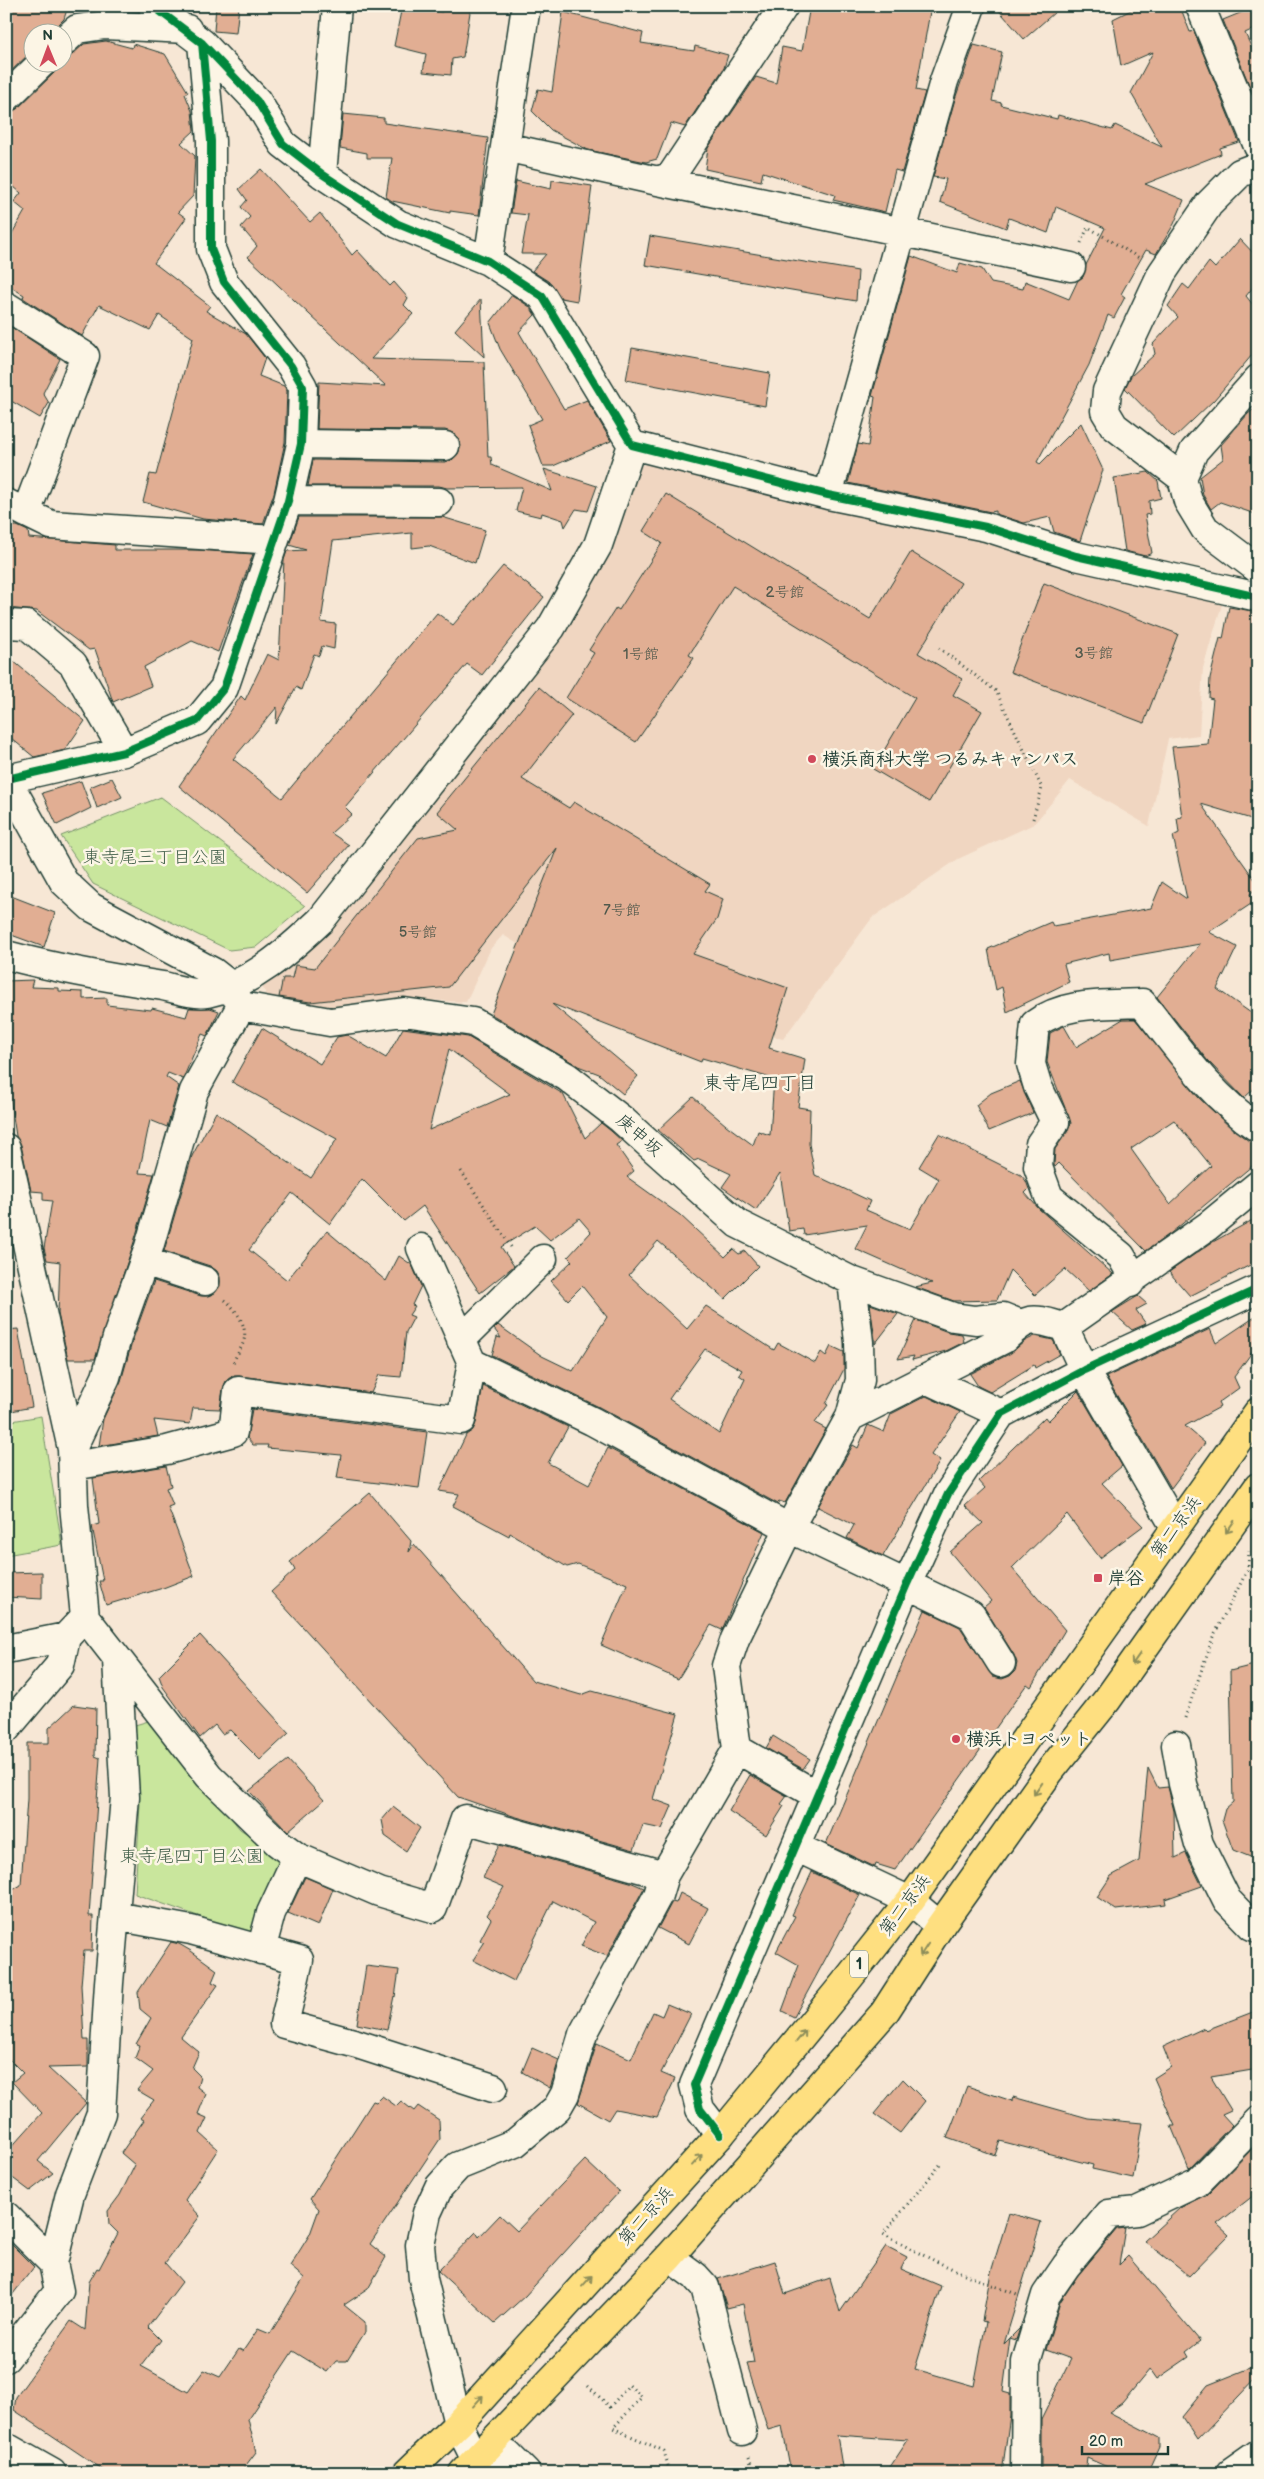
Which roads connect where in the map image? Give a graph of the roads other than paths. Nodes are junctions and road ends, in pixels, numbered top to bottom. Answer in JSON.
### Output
{"nodes":[{"id":1,"x":153,"y":6,"type":"edge"},
{"id":2,"x":337,"y":6,"type":"edge"},
{"id":3,"x":526,"y":6,"type":"edge"},
{"id":4,"x":784,"y":6,"type":"edge"},
{"id":5,"x":971,"y":6,"type":"edge"},
{"id":6,"x":1200,"y":6,"type":"edge"},
{"id":7,"x":72,"y":34,"type":"edge"},
{"id":8,"x":194,"y":36,"type":"junction"},
{"id":9,"x":33,"y":72,"type":"edge"},
{"id":10,"x":6,"y":98,"type":"edge"},
{"id":11,"x":1258,"y":146,"type":"edge"},
{"id":12,"x":505,"y":147,"type":"junction"},
{"id":13,"x":1258,"y":166,"type":"edge"},
{"id":14,"x":322,"y":174,"type":"junction"},
{"id":15,"x":658,"y":181,"type":"junction"},
{"id":16,"x":902,"y":232,"type":"junction"},
{"id":17,"x":488,"y":261,"type":"junction"},
{"id":18,"x":1071,"y":267,"type":"dead end"},
{"id":19,"x":6,"y":306,"type":"edge"},
{"id":20,"x":1258,"y":379,"type":"edge"},
{"id":21,"x":301,"y":444,"type":"junction"},
{"id":22,"x":632,"y":445,"type":"junction"},
{"id":23,"x":445,"y":446,"type":"dead end"},
{"id":24,"x":1182,"y":478,"type":"junction"},
{"id":25,"x":828,"y":495,"type":"junction"},
{"id":26,"x":288,"y":501,"type":"junction"},
{"id":27,"x":439,"y":502,"type":"dead end"},
{"id":28,"x":16,"y":508,"type":"edge"},
{"id":29,"x":275,"y":540,"type":"junction"},
{"id":30,"x":1258,"y":569,"type":"edge"},
{"id":31,"x":1258,"y":597,"type":"edge"},
{"id":32,"x":6,"y":624,"type":"edge"},
{"id":33,"x":124,"y":752,"type":"junction"},
{"id":34,"x":7,"y":778,"type":"edge"},
{"id":35,"x":6,"y":955,"type":"edge"},
{"id":36,"x":236,"y":996,"type":"junction"},
{"id":37,"x":1258,"y":1128,"type":"edge"},
{"id":38,"x":6,"y":1148,"type":"edge"},
{"id":39,"x":1258,"y":1185,"type":"edge"},
{"id":40,"x":421,"y":1248,"type":"dead end"},
{"id":41,"x":144,"y":1261,"type":"junction"},
{"id":42,"x":536,"y":1266,"type":"road end"},
{"id":43,"x":205,"y":1280,"type":"road end"},
{"id":44,"x":852,"y":1281,"type":"junction"},
{"id":45,"x":1130,"y":1283,"type":"junction"},
{"id":46,"x":1258,"y":1288,"type":"edge"},
{"id":47,"x":1020,"y":1324,"type":"junction"},
{"id":48,"x":1064,"y":1327,"type":"junction"},
{"id":49,"x":467,"y":1351,"type":"junction"},
{"id":50,"x":1084,"y":1370,"type":"junction"},
{"id":51,"x":926,"y":1378,"type":"junction"},
{"id":52,"x":1258,"y":1412,"type":"edge"},
{"id":53,"x":1001,"y":1414,"type":"junction"},
{"id":54,"x":850,"y":1417,"type":"junction"},
{"id":55,"x":72,"y":1457,"type":"junction"},
{"id":56,"x":1258,"y":1487,"type":"edge"},
{"id":57,"x":1175,"y":1527,"type":"junction"},
{"id":58,"x":789,"y":1528,"type":"junction"},
{"id":59,"x":907,"y":1584,"type":"junction"},
{"id":60,"x":85,"y":1617,"type":"junction"},
{"id":61,"x":66,"y":1637,"type":"junction"},
{"id":62,"x":6,"y":1649,"type":"edge"},
{"id":63,"x":117,"y":1660,"type":"junction"},
{"id":64,"x":1001,"y":1663,"type":"dead end"},
{"id":65,"x":6,"y":1729,"type":"edge"},
{"id":66,"x":1176,"y":1745,"type":"road end"},
{"id":67,"x":737,"y":1749,"type":"junction"},
{"id":68,"x":818,"y":1796,"type":"junction"},
{"id":69,"x":796,"y":1847,"type":"junction"},
{"id":70,"x":297,"y":1856,"type":"junction"},
{"id":71,"x":664,"y":1875,"type":"junction"},
{"id":72,"x":910,"y":1901,"type":"junction"},
{"id":73,"x":115,"y":1916,"type":"junction"},
{"id":74,"x":940,"y":1926,"type":"junction"},
{"id":75,"x":1258,"y":1928,"type":"edge"},
{"id":76,"x":261,"y":1950,"type":"junction"},
{"id":77,"x":493,"y":2088,"type":"dead end"},
{"id":78,"x":1258,"y":2121,"type":"edge"},
{"id":79,"x":720,"y":2135,"type":"junction"},
{"id":80,"x":6,"y":2216,"type":"edge"},
{"id":81,"x":669,"y":2257,"type":"junction"},
{"id":82,"x":53,"y":2263,"type":"junction"},
{"id":83,"x":6,"y":2358,"type":"edge"},
{"id":84,"x":458,"y":2424,"type":"junction"},
{"id":85,"x":742,"y":2431,"type":"dead end"},
{"id":86,"x":6,"y":2447,"type":"edge"},
{"id":87,"x":1258,"y":2454,"type":"edge"},
{"id":88,"x":472,"y":2468,"type":"edge"},
{"id":89,"x":52,"y":2473,"type":"edge"},
{"id":90,"x":407,"y":2473,"type":"edge"},
{"id":91,"x":526,"y":2473,"type":"edge"},
{"id":92,"x":1025,"y":2473,"type":"edge"},
{"id":93,"x":1231,"y":2473,"type":"edge"}],
"edges":[{"from":1,"to":8,"type":"street"},
{"from":2,"to":14,"type":"street"},
{"from":3,"to":12,"type":"street"},
{"from":4,"to":15,"type":"street"},
{"from":5,"to":16,"type":"street"},
{"from":6,"to":11,"type":"street"},
{"from":7,"to":8,"type":"street"},
{"from":8,"to":14,"type":"street"},
{"from":8,"to":21,"type":"street"},
{"from":9,"to":10,"type":"street"},
{"from":12,"to":15,"type":"street"},
{"from":12,"to":17,"type":"street"},
{"from":13,"to":24,"type":"street"},
{"from":14,"to":17,"type":"street"},
{"from":15,"to":16,"type":"street"},
{"from":16,"to":18,"type":"street"},
{"from":16,"to":25,"type":"street"},
{"from":17,"to":22,"type":"street"},
{"from":19,"to":28,"type":"street"},
{"from":20,"to":24,"type":"street"},
{"from":21,"to":23,"type":"street"},
{"from":21,"to":26,"type":"street"},
{"from":22,"to":25,"type":"street"},
{"from":22,"to":36,"type":"street"},
{"from":24,"to":30,"type":"street"},
{"from":25,"to":31,"type":"street"},
{"from":26,"to":27,"type":"street"},
{"from":26,"to":29,"type":"street"},
{"from":28,"to":29,"type":"street"},
{"from":29,"to":33,"type":"street"},
{"from":32,"to":33,"type":"street"},
{"from":33,"to":34,"type":"street"},
{"from":34,"to":36,"type":"street"},
{"from":35,"to":36,"type":"street"},
{"from":36,"to":41,"type":"street"},
{"from":36,"to":44,"type":"street","name":"庚申坂"},
{"from":37,"to":45,"type":"street"},
{"from":38,"to":55,"type":"street"},
{"from":39,"to":45,"type":"street"},
{"from":40,"to":49,"type":"street"},
{"from":41,"to":43,"type":"street"},
{"from":41,"to":55,"type":"street"},
{"from":42,"to":49,"type":"street"},
{"from":44,"to":47,"type":"street","name":"庚申坂"},
{"from":44,"to":54,"type":"street"},
{"from":45,"to":48,"type":"street"},
{"from":46,"to":50,"type":"street"},
{"from":47,"to":48,"type":"street"},
{"from":47,"to":51,"type":"street"},
{"from":48,"to":50,"type":"street"},
{"from":49,"to":55,"type":"street"},
{"from":49,"to":58,"type":"street"},
{"from":50,"to":53,"type":"street"},
{"from":50,"to":57,"type":"street"},
{"from":51,"to":53,"type":"street"},
{"from":51,"to":54,"type":"street"},
{"from":52,"to":57,"type":"highway","name":"第二京浜","number":"1"},
{"from":53,"to":59,"type":"street"},
{"from":54,"to":58,"type":"street"},
{"from":55,"to":60,"type":"street"},
{"from":56,"to":74,"type":"highway","one_way":true},
{"from":57,"to":72,"type":"highway","name":"第二京浜","number":"1"},
{"from":58,"to":59,"type":"street"},
{"from":58,"to":67,"type":"street"},
{"from":59,"to":64,"type":"street"},
{"from":59,"to":68,"type":"street"},
{"from":60,"to":61,"type":"street"},
{"from":60,"to":63,"type":"street"},
{"from":61,"to":62,"type":"street"},
{"from":61,"to":65,"type":"street"},
{"from":63,"to":70,"type":"street"},
{"from":63,"to":73,"type":"street"},
{"from":66,"to":75,"type":"street"},
{"from":67,"to":68,"type":"street"},
{"from":67,"to":71,"type":"street"},
{"from":68,"to":69,"type":"street"},
{"from":69,"to":72,"type":"street"},
{"from":69,"to":79,"type":"street"},
{"from":70,"to":71,"type":"street"},
{"from":70,"to":76,"type":"street"},
{"from":71,"to":84,"type":"street"},
{"from":72,"to":74,"type":"street"},
{"from":79,"to":72,"type":"highway","name":"第二京浜","number":"1","one_way":true},
{"from":73,"to":76,"type":"street"},
{"from":73,"to":82,"type":"street"},
{"from":74,"to":81,"type":"highway","one_way":true},
{"from":76,"to":77,"type":"street"},
{"from":78,"to":92,"type":"street"},
{"from":84,"to":79,"type":"highway","name":"第二京浜","number":"1","one_way":true},
{"from":80,"to":82,"type":"street"},
{"from":81,"to":85,"type":"street"},
{"from":81,"to":88,"type":"highway"},
{"from":82,"to":83,"type":"street"},
{"from":84,"to":88,"type":"street"},
{"from":84,"to":90,"type":"highway","name":"第二京浜","number":"1"},
{"from":86,"to":89,"type":"street"},
{"from":87,"to":93,"type":"street"},
{"from":88,"to":91,"type":"street"}]}
